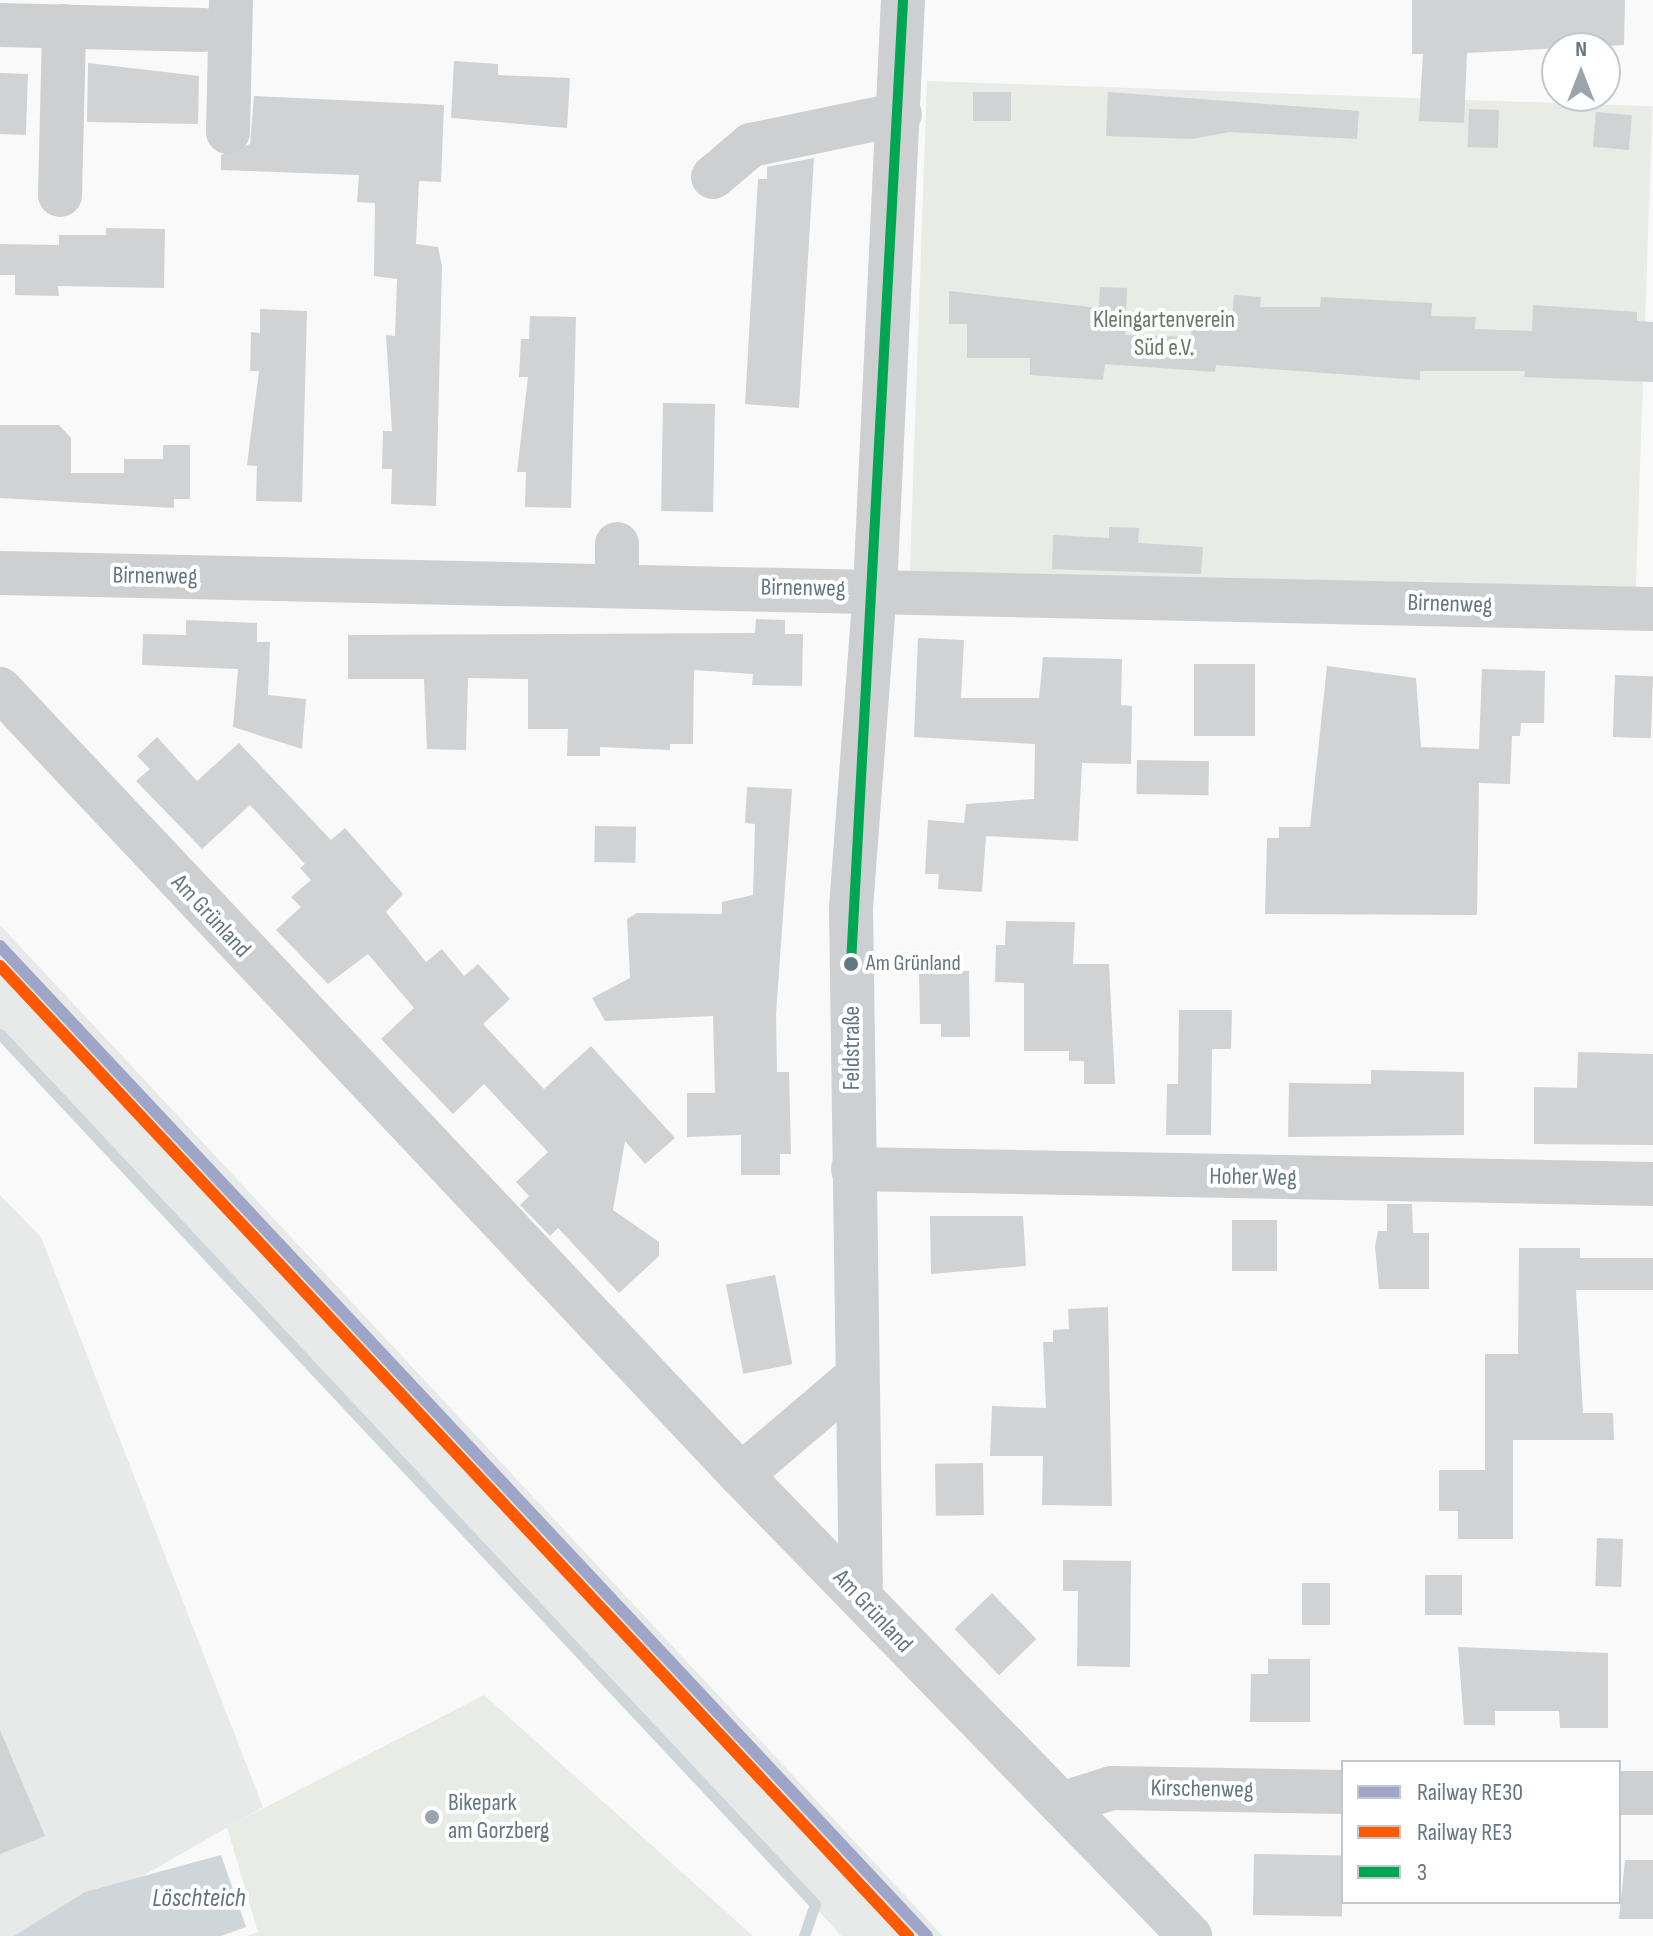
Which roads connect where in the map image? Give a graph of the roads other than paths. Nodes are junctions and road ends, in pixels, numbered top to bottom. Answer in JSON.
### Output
{"nodes":[{"id":1,"x":903,"y":0,"type":"edge"},
{"id":2,"x":218,"y":15,"type":"edge"},
{"id":3,"x":0,"y":25,"type":"edge"},
{"id":4,"x":64,"y":26,"type":"junction"},
{"id":5,"x":900,"y":114,"type":"junction"},
{"id":6,"x":228,"y":132,"type":"dead end"},
{"id":7,"x":713,"y":177,"type":"dead end"},
{"id":8,"x":60,"y":195,"type":"dead end"},
{"id":9,"x":0,"y":573,"type":"edge"},
{"id":10,"x":875,"y":589,"type":"junction"},
{"id":11,"x":1653,"y":609,"type":"edge"},
{"id":12,"x":0,"y":689,"type":"edge"},
{"id":13,"x":853,"y":1169,"type":"junction"},
{"id":14,"x":1653,"y":1184,"type":"edge"},
{"id":15,"x":855,"y":1378,"type":"junction"},
{"id":16,"x":741,"y":1475,"type":"junction"},
{"id":17,"x":861,"y":1597,"type":"junction"},
{"id":18,"x":1341,"y":1792,"type":"edge"},
{"id":19,"x":1621,"y":1793,"type":"edge"},
{"id":20,"x":1653,"y":1793,"type":"edge"},
{"id":21,"x":1064,"y":1803,"type":"junction"},
{"id":22,"x":1190,"y":1936,"type":"edge"}],
"edges":[{"from":1,"to":5,"type":"street","name":"Feldstraße"},
{"from":2,"to":4,"type":"street"},
{"from":2,"to":6,"type":"street"},
{"from":3,"to":4,"type":"street"},
{"from":4,"to":8,"type":"street"},
{"from":5,"to":7,"type":"street"},
{"from":5,"to":10,"type":"street","name":"Feldstraße"},
{"from":9,"to":10,"type":"street","name":"Birnenweg"},
{"from":10,"to":11,"type":"street","name":"Birnenweg"},
{"from":10,"to":13,"type":"street","name":"Feldstraße"},
{"from":12,"to":16,"type":"street","name":"Am Grünland"},
{"from":13,"to":14,"type":"street","name":"Hoher Weg"},
{"from":13,"to":15,"type":"street","name":"Feldstraße"},
{"from":15,"to":16,"type":"street"},
{"from":15,"to":17,"type":"street","name":"Feldstraße"},
{"from":16,"to":17,"type":"street","name":"Am Grünland"},
{"from":17,"to":21,"type":"street","name":"Am Grünland"},
{"from":18,"to":21,"type":"street","name":"Kirschenweg"},
{"from":19,"to":20,"type":"street"},
{"from":21,"to":22,"type":"street","name":"Am Grünland"}]}
